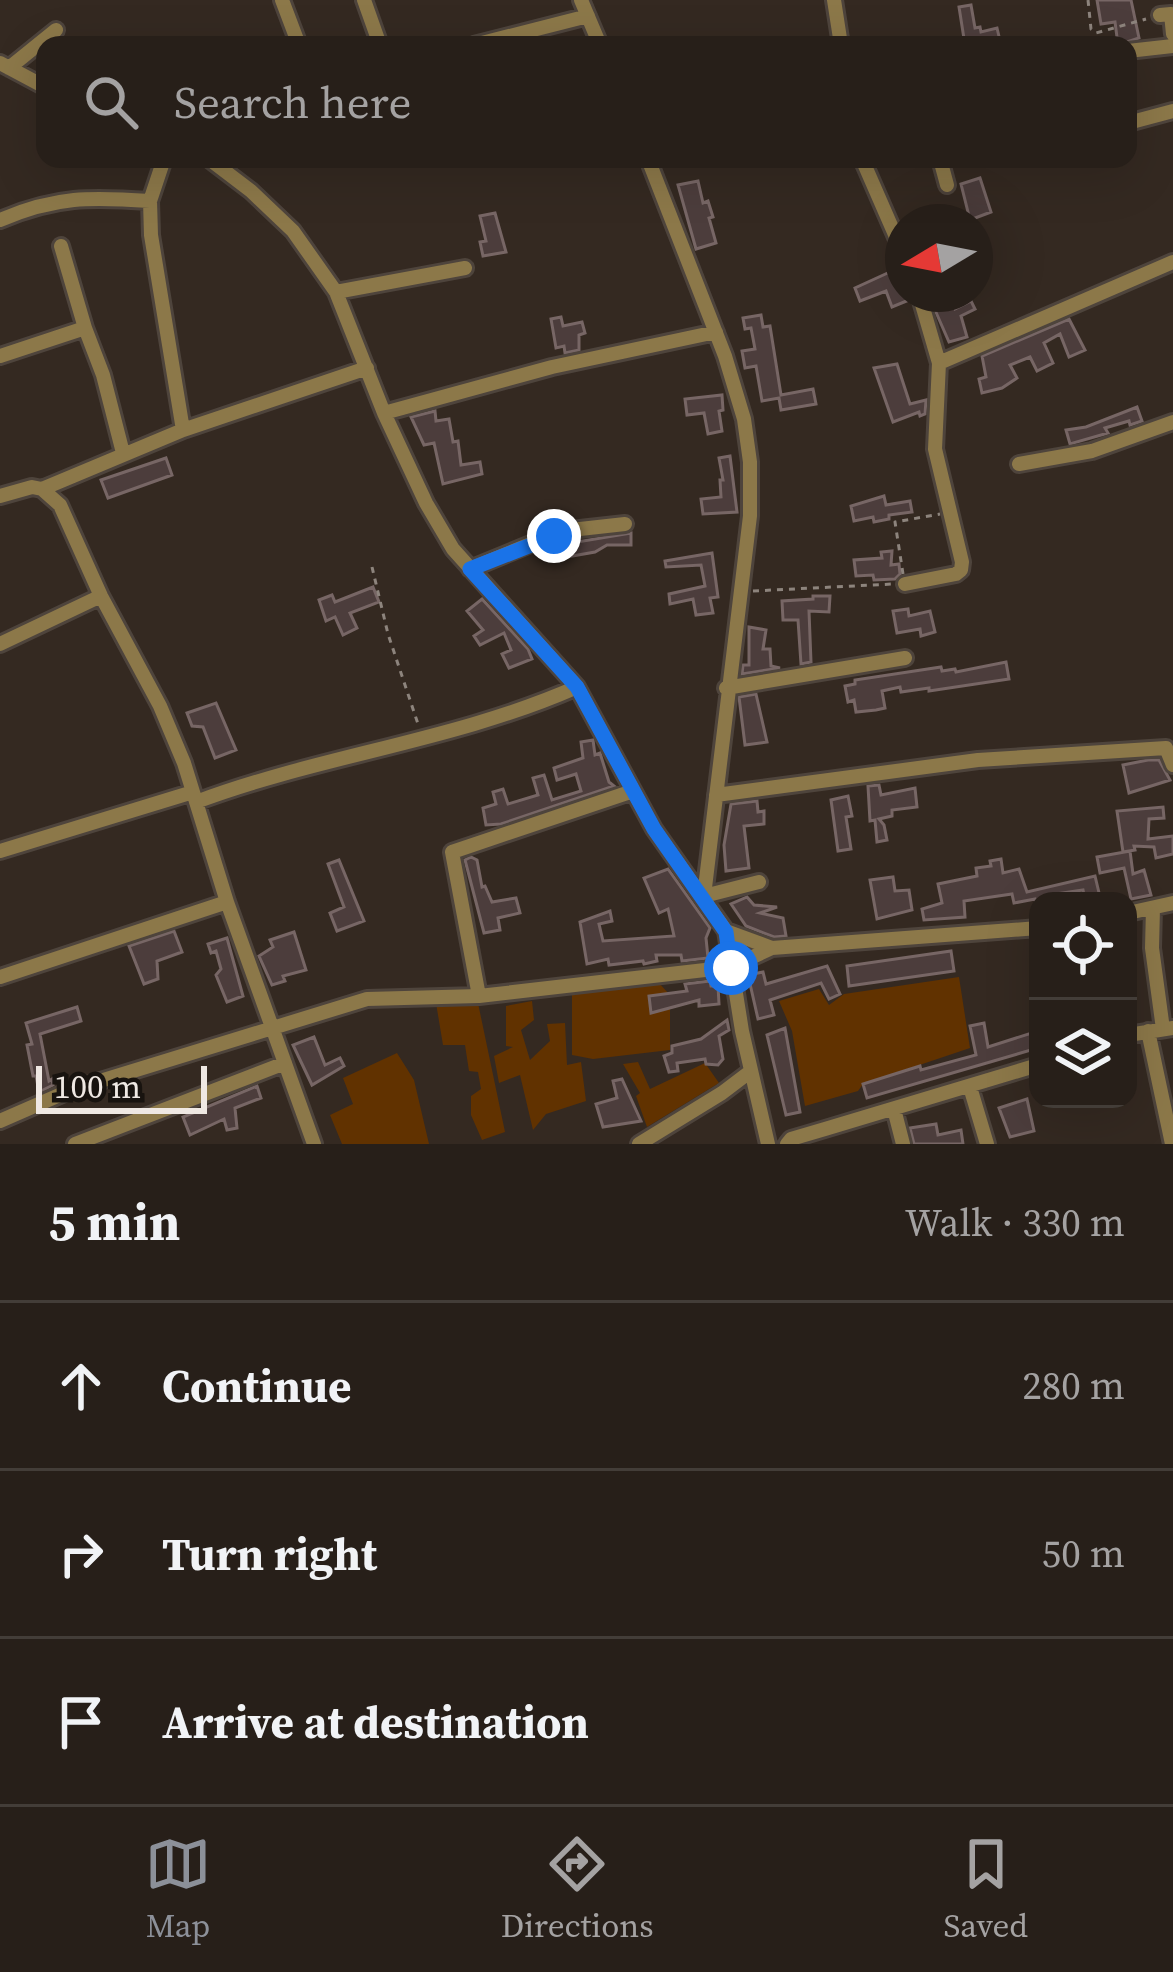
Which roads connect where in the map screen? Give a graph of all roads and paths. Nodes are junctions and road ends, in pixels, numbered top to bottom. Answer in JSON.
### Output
{"nodes":[{"id":1,"x":283,"y":0,"type":"edge"},
{"id":2,"x":364,"y":0,"type":"edge"},
{"id":3,"x":581,"y":0,"type":"edge"},
{"id":4,"x":834,"y":0,"type":"edge"},
{"id":5,"x":1088,"y":0,"type":"edge"},
{"id":6,"x":1160,"y":15,"type":"joint"},
{"id":7,"x":588,"y":16,"type":"junction"},
{"id":8,"x":56,"y":30,"type":"dead end"},
{"id":9,"x":1173,"y":34,"type":"edge"},
{"id":10,"x":48,"y":36,"type":"edge"},
{"id":11,"x":296,"y":36,"type":"edge"},
{"id":12,"x":377,"y":36,"type":"edge"},
{"id":13,"x":509,"y":36,"type":"edge"},
{"id":14,"x":596,"y":36,"type":"edge"},
{"id":15,"x":840,"y":36,"type":"edge"},
{"id":16,"x":36,"y":44,"type":"edge"},
{"id":17,"x":1173,"y":46,"type":"edge"},
{"id":18,"x":1137,"y":50,"type":"edge"},
{"id":19,"x":5,"y":66,"type":"edge"},
{"id":20,"x":36,"y":82,"type":"edge"},
{"id":21,"x":1173,"y":111,"type":"edge"},
{"id":22,"x":1137,"y":120,"type":"edge"},
{"id":23,"x":161,"y":168,"type":"edge"},
{"id":24,"x":220,"y":168,"type":"edge"},
{"id":25,"x":652,"y":168,"type":"edge"},
{"id":26,"x":866,"y":168,"type":"edge"},
{"id":27,"x":942,"y":168,"type":"edge"},
{"id":28,"x":946,"y":185,"type":"dead end"},
{"id":29,"x":150,"y":201,"type":"junction"},
{"id":30,"x":885,"y":212,"type":"edge"},
{"id":31,"x":0,"y":220,"type":"edge"},
{"id":32,"x":61,"y":246,"type":"dead end"},
{"id":33,"x":1173,"y":262,"type":"edge"},
{"id":34,"x":464,"y":268,"type":"dead end"},
{"id":35,"x":336,"y":292,"type":"junction"},
{"id":36,"x":925,"y":312,"type":"edge"},
{"id":37,"x":85,"y":328,"type":"junction"},
{"id":38,"x":716,"y":332,"type":"junction"},
{"id":39,"x":0,"y":356,"type":"edge"},
{"id":40,"x":939,"y":364,"type":"junction"},
{"id":41,"x":367,"y":368,"type":"junction"},
{"id":42,"x":384,"y":413,"type":"junction"},
{"id":43,"x":1173,"y":422,"type":"edge"},
{"id":44,"x":184,"y":430,"type":"junction"},
{"id":45,"x":123,"y":453,"type":"junction"},
{"id":46,"x":1018,"y":464,"type":"dead end"},
{"id":47,"x":42,"y":489,"type":"junction"},
{"id":48,"x":0,"y":496,"type":"edge"},
{"id":49,"x":952,"y":512,"type":"junction"},
{"id":50,"x":626,"y":524,"type":"dead end"},
{"id":51,"x":372,"y":568,"type":"dead end"},
{"id":52,"x":470,"y":569,"type":"junction"},
{"id":53,"x":905,"y":584,"type":"junction"},
{"id":54,"x":739,"y":591,"type":"junction"},
{"id":55,"x":100,"y":596,"type":"junction"},
{"id":56,"x":0,"y":644,"type":"edge"},
{"id":57,"x":905,"y":658,"type":"dead end"},
{"id":58,"x":577,"y":687,"type":"junction"},
{"id":59,"x":726,"y":688,"type":"junction"},
{"id":60,"x":424,"y":740,"type":"junction"},
{"id":61,"x":1173,"y":765,"type":"edge"},
{"id":62,"x":633,"y":791,"type":"junction"},
{"id":63,"x":716,"y":795,"type":"junction"},
{"id":64,"x":195,"y":797,"type":"junction"},
{"id":65,"x":0,"y":851,"type":"edge"},
{"id":66,"x":759,"y":882,"type":"dead end"},
{"id":67,"x":704,"y":896,"type":"junction"},
{"id":68,"x":226,"y":902,"type":"junction"},
{"id":69,"x":1173,"y":902,"type":"edge"},
{"id":70,"x":1153,"y":908,"type":"junction"},
{"id":71,"x":1137,"y":912,"type":"edge"},
{"id":72,"x":1029,"y":929,"type":"edge"},
{"id":73,"x":726,"y":932,"type":"junction"},
{"id":74,"x":772,"y":948,"type":"junction"},
{"id":75,"x":731,"y":968,"type":"junction"},
{"id":76,"x":0,"y":976,"type":"edge"},
{"id":77,"x":478,"y":996,"type":"junction"},
{"id":78,"x":275,"y":1029,"type":"junction"},
{"id":79,"x":1161,"y":1029,"type":"edge"},
{"id":80,"x":285,"y":1063,"type":"junction"},
{"id":81,"x":1029,"y":1067,"type":"edge"},
{"id":82,"x":751,"y":1071,"type":"junction"},
{"id":83,"x":970,"y":1087,"type":"junction"},
{"id":84,"x":893,"y":1109,"type":"junction"},
{"id":85,"x":0,"y":1120,"type":"edge"},
{"id":86,"x":766,"y":1137,"type":"edge"},
{"id":87,"x":789,"y":1142,"type":"edge"},
{"id":88,"x":74,"y":1144,"type":"edge"},
{"id":89,"x":314,"y":1144,"type":"edge"},
{"id":90,"x":639,"y":1144,"type":"edge"},
{"id":91,"x":903,"y":1144,"type":"edge"},
{"id":92,"x":987,"y":1144,"type":"edge"},
{"id":93,"x":1172,"y":1144,"type":"edge"}],
"edges":[{"from":1,"to":11,"type":"street"},
{"from":2,"to":12,"type":"street"},
{"from":3,"to":7,"type":"street"},
{"from":4,"to":15,"type":"street"},
{"from":5,"to":6,"type":"path"},
{"from":6,"to":9,"type":"street"},
{"from":7,"to":13,"type":"street"},
{"from":7,"to":14,"type":"street"},
{"from":8,"to":10,"type":"street"},
{"from":16,"to":19,"type":"street"},
{"from":17,"to":18,"type":"street"},
{"from":19,"to":20,"type":"street"},
{"from":21,"to":22,"type":"street"},
{"from":23,"to":29,"type":"street"},
{"from":24,"to":35,"type":"street"},
{"from":25,"to":38,"type":"street"},
{"from":26,"to":30,"type":"street"},
{"from":27,"to":28,"type":"street"},
{"from":29,"to":31,"type":"street"},
{"from":29,"to":44,"type":"street"},
{"from":32,"to":37,"type":"street"},
{"from":33,"to":40,"type":"street"},
{"from":34,"to":35,"type":"street"},
{"from":35,"to":41,"type":"street"},
{"from":36,"to":40,"type":"street"},
{"from":37,"to":39,"type":"street"},
{"from":37,"to":45,"type":"street"},
{"from":38,"to":42,"type":"street"},
{"from":38,"to":54,"type":"street"},
{"from":40,"to":49,"type":"street"},
{"from":41,"to":42,"type":"street"},
{"from":41,"to":44,"type":"street"},
{"from":42,"to":52,"type":"street"},
{"from":43,"to":46,"type":"street"},
{"from":44,"to":45,"type":"street"},
{"from":45,"to":47,"type":"street"},
{"from":47,"to":48,"type":"street"},
{"from":47,"to":55,"type":"street"},
{"from":49,"to":53,"type":"street"},
{"from":49,"to":53,"type":"path"},
{"from":50,"to":52,"type":"street"},
{"from":51,"to":60,"type":"path"},
{"from":52,"to":58,"type":"street"},
{"from":53,"to":54,"type":"path"},
{"from":54,"to":59,"type":"street"},
{"from":55,"to":56,"type":"street"},
{"from":55,"to":64,"type":"street"},
{"from":57,"to":59,"type":"street"},
{"from":58,"to":60,"type":"street"},
{"from":58,"to":62,"type":"street"},
{"from":59,"to":63,"type":"street"},
{"from":60,"to":64,"type":"street"},
{"from":61,"to":63,"type":"street"},
{"from":62,"to":67,"type":"street"},
{"from":62,"to":77,"type":"street"},
{"from":63,"to":67,"type":"street"},
{"from":64,"to":65,"type":"street"},
{"from":64,"to":68,"type":"street"},
{"from":66,"to":67,"type":"street"},
{"from":67,"to":73,"type":"street"},
{"from":68,"to":76,"type":"street"},
{"from":68,"to":78,"type":"street"},
{"from":69,"to":70,"type":"street"},
{"from":70,"to":71,"type":"street"},
{"from":70,"to":79,"type":"street"},
{"from":72,"to":74,"type":"street"},
{"from":73,"to":74,"type":"street"},
{"from":73,"to":75,"type":"street"},
{"from":74,"to":75,"type":"street"},
{"from":75,"to":77,"type":"street"},
{"from":75,"to":82,"type":"street"},
{"from":77,"to":78,"type":"street"},
{"from":78,"to":80,"type":"street"},
{"from":78,"to":85,"type":"street"},
{"from":79,"to":93,"type":"street"},
{"from":80,"to":88,"type":"street"},
{"from":80,"to":89,"type":"street"},
{"from":81,"to":83,"type":"street"},
{"from":82,"to":86,"type":"street"},
{"from":82,"to":90,"type":"street"},
{"from":83,"to":84,"type":"street"},
{"from":83,"to":92,"type":"street"},
{"from":84,"to":87,"type":"street"},
{"from":84,"to":91,"type":"street"},
{"from":86,"to":87,"type":"street"}]}
